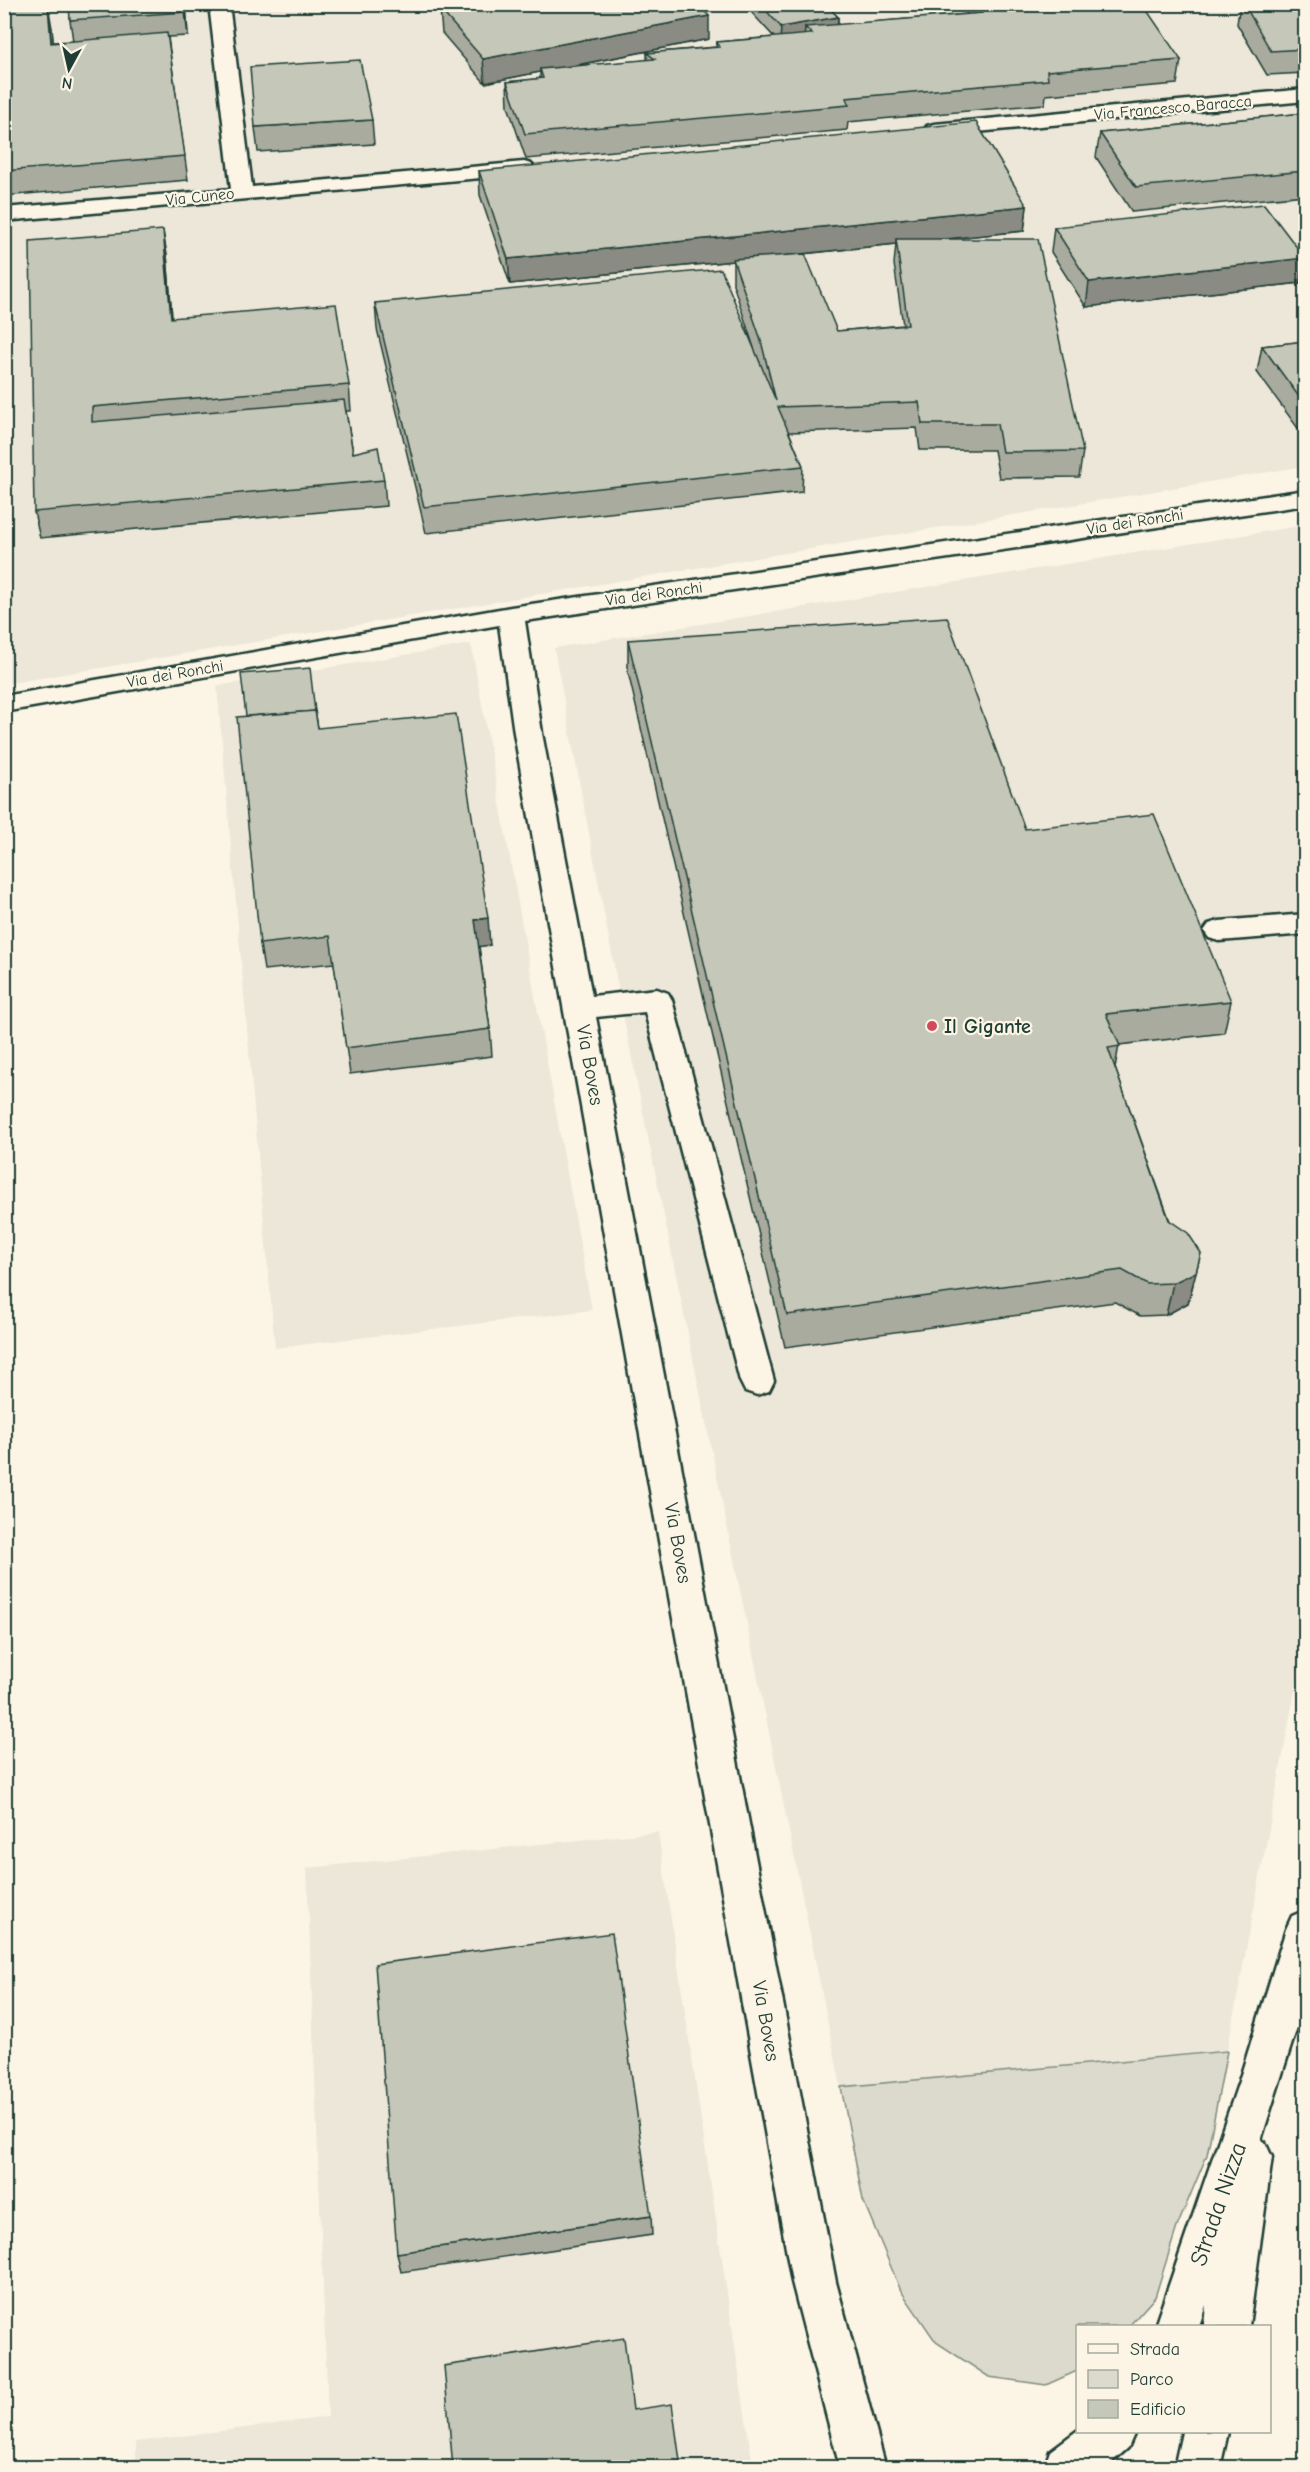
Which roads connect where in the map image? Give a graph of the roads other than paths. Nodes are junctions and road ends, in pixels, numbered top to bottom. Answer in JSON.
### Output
{"nodes":[{"id":1,"x":219,"y":4,"type":"edge"},
{"id":2,"x":1305,"y":95,"type":"edge"},
{"id":3,"x":909,"y":133,"type":"edge"},
{"id":4,"x":541,"y":166,"type":"edge"},
{"id":5,"x":242,"y":194,"type":"junction"},
{"id":6,"x":4,"y":215,"type":"edge"},
{"id":7,"x":1305,"y":496,"type":"edge"},
{"id":8,"x":512,"y":615,"type":"junction"},
{"id":9,"x":4,"y":704,"type":"edge"},
{"id":10,"x":1305,"y":924,"type":"edge"},
{"id":11,"x":1219,"y":931,"type":"dead end"},
{"id":12,"x":579,"y":1008,"type":"junction"},
{"id":13,"x":757,"y":1381,"type":"dead end"},
{"id":14,"x":1305,"y":1929,"type":"edge"},
{"id":15,"x":1260,"y":2081,"type":"junction"},
{"id":16,"x":1177,"y":2325,"type":"edge"},
{"id":17,"x":1226,"y":2325,"type":"edge"},
{"id":18,"x":1111,"y":2433,"type":"edge"},
{"id":19,"x":1204,"y":2433,"type":"edge"},
{"id":20,"x":863,"y":2468,"type":"edge"},
{"id":21,"x":1067,"y":2468,"type":"edge"},
{"id":22,"x":1197,"y":2468,"type":"edge"}],
"edges":[{"from":1,"to":5,"type":"street","name":"Via Cuneo"},
{"from":2,"to":3,"type":"street","name":"Via Francesco Baracca"},
{"from":4,"to":5,"type":"street"},
{"from":5,"to":6,"type":"street","name":"Via Cuneo"},
{"from":7,"to":8,"type":"street","name":"Via dei Ronchi"},
{"from":8,"to":9,"type":"street","name":"Via dei Ronchi"},
{"from":8,"to":12,"type":"street","name":"Via Boves"},
{"from":10,"to":11,"type":"street"},
{"from":12,"to":13,"type":"street"},
{"from":12,"to":20,"type":"street","name":"Via Boves"},
{"from":14,"to":15,"type":"street","name":"Strada Nizza"},
{"from":15,"to":16,"type":"street","name":"Strada Nizza"},
{"from":15,"to":17,"type":"street","name":"Strada Nizza"},
{"from":18,"to":21,"type":"street"},
{"from":19,"to":22,"type":"street"}]}
